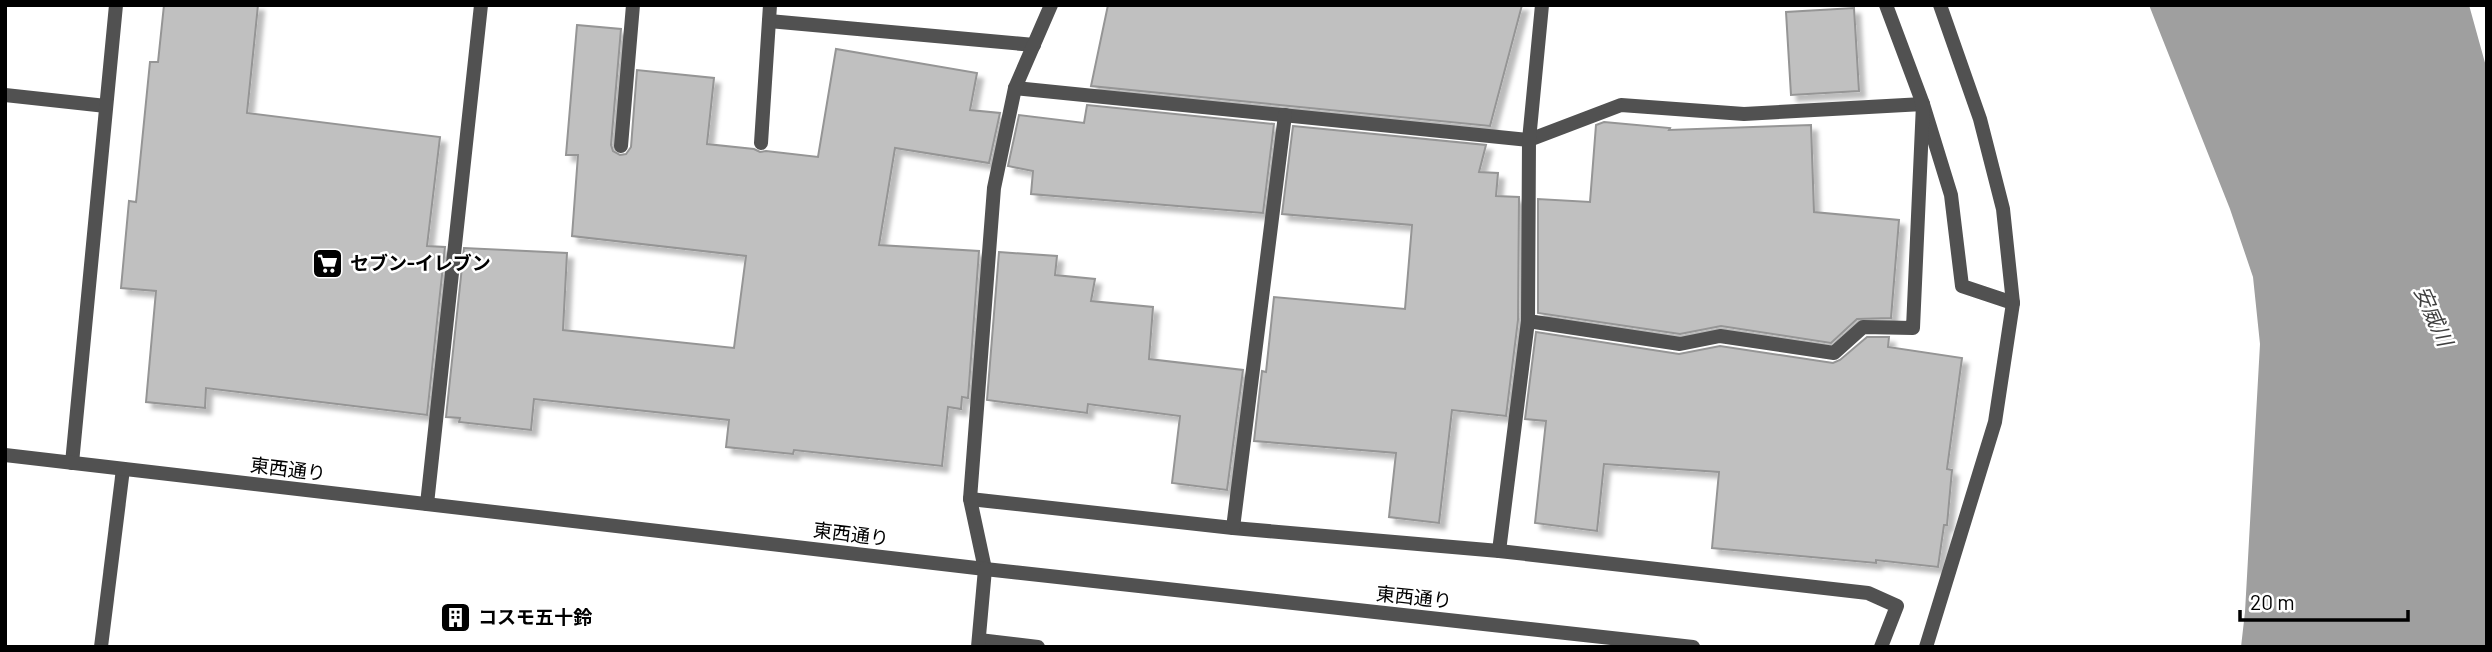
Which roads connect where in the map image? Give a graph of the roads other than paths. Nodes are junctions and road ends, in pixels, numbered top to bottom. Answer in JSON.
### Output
{"nodes":[{"id":1,"x":116,"y":5,"type":"edge"},
{"id":2,"x":481,"y":5,"type":"edge"},
{"id":3,"x":633,"y":5,"type":"edge"},
{"id":4,"x":770,"y":5,"type":"edge"},
{"id":5,"x":1051,"y":5,"type":"edge"},
{"id":6,"x":1542,"y":5,"type":"edge"},
{"id":7,"x":1886,"y":5,"type":"edge"},
{"id":8,"x":1940,"y":5,"type":"edge"},
{"id":9,"x":769,"y":21,"type":"junction"},
{"id":10,"x":1034,"y":45,"type":"junction"},
{"id":11,"x":1015,"y":88,"type":"junction"},
{"id":12,"x":5,"y":95,"type":"edge"},
{"id":13,"x":1923,"y":104,"type":"junction"},
{"id":14,"x":106,"y":106,"type":"junction"},
{"id":15,"x":1285,"y":115,"type":"junction"},
{"id":16,"x":1529,"y":140,"type":"junction"},
{"id":17,"x":761,"y":143,"type":"dead end"},
{"id":18,"x":621,"y":146,"type":"dead end"},
{"id":19,"x":2013,"y":303,"type":"junction"},
{"id":20,"x":1528,"y":321,"type":"junction"},
{"id":21,"x":5,"y":455,"type":"edge"},
{"id":22,"x":72,"y":463,"type":"junction"},
{"id":23,"x":123,"y":469,"type":"junction"},
{"id":24,"x":970,"y":499,"type":"junction"},
{"id":25,"x":427,"y":504,"type":"junction"},
{"id":26,"x":1233,"y":528,"type":"junction"},
{"id":27,"x":1499,"y":551,"type":"junction"},
{"id":28,"x":985,"y":569,"type":"junction"},
{"id":29,"x":978,"y":643,"type":"edge"},
{"id":30,"x":101,"y":647,"type":"edge"},
{"id":31,"x":1038,"y":647,"type":"edge"},
{"id":32,"x":1693,"y":647,"type":"edge"},
{"id":33,"x":1881,"y":647,"type":"edge"},
{"id":34,"x":1926,"y":647,"type":"edge"}],
"edges":[{"from":1,"to":14,"type":"street"},
{"from":2,"to":25,"type":"street"},
{"from":3,"to":18,"type":"street"},
{"from":4,"to":9,"type":"street"},
{"from":5,"to":10,"type":"street"},
{"from":6,"to":16,"type":"street"},
{"from":7,"to":13,"type":"street"},
{"from":8,"to":19,"type":"street"},
{"from":9,"to":10,"type":"street"},
{"from":9,"to":17,"type":"street"},
{"from":10,"to":11,"type":"street"},
{"from":11,"to":15,"type":"street"},
{"from":11,"to":24,"type":"street"},
{"from":12,"to":14,"type":"street"},
{"from":13,"to":16,"type":"street"},
{"from":13,"to":19,"type":"street"},
{"from":13,"to":20,"type":"street"},
{"from":14,"to":22,"type":"street"},
{"from":15,"to":16,"type":"street"},
{"from":15,"to":26,"type":"street"},
{"from":16,"to":20,"type":"street"},
{"from":19,"to":34,"type":"street"},
{"from":20,"to":27,"type":"street"},
{"from":21,"to":22,"type":"street","name":"東西通り"},
{"from":22,"to":23,"type":"street","name":"東西通り"},
{"from":23,"to":25,"type":"street","name":"東西通り"},
{"from":23,"to":30,"type":"street"},
{"from":24,"to":26,"type":"street"},
{"from":24,"to":28,"type":"street"},
{"from":25,"to":28,"type":"street","name":"東西通り"},
{"from":26,"to":27,"type":"street"},
{"from":27,"to":33,"type":"street"},
{"from":28,"to":29,"type":"street"},
{"from":28,"to":32,"type":"street","name":"東西通り"},
{"from":29,"to":31,"type":"street"}]}
